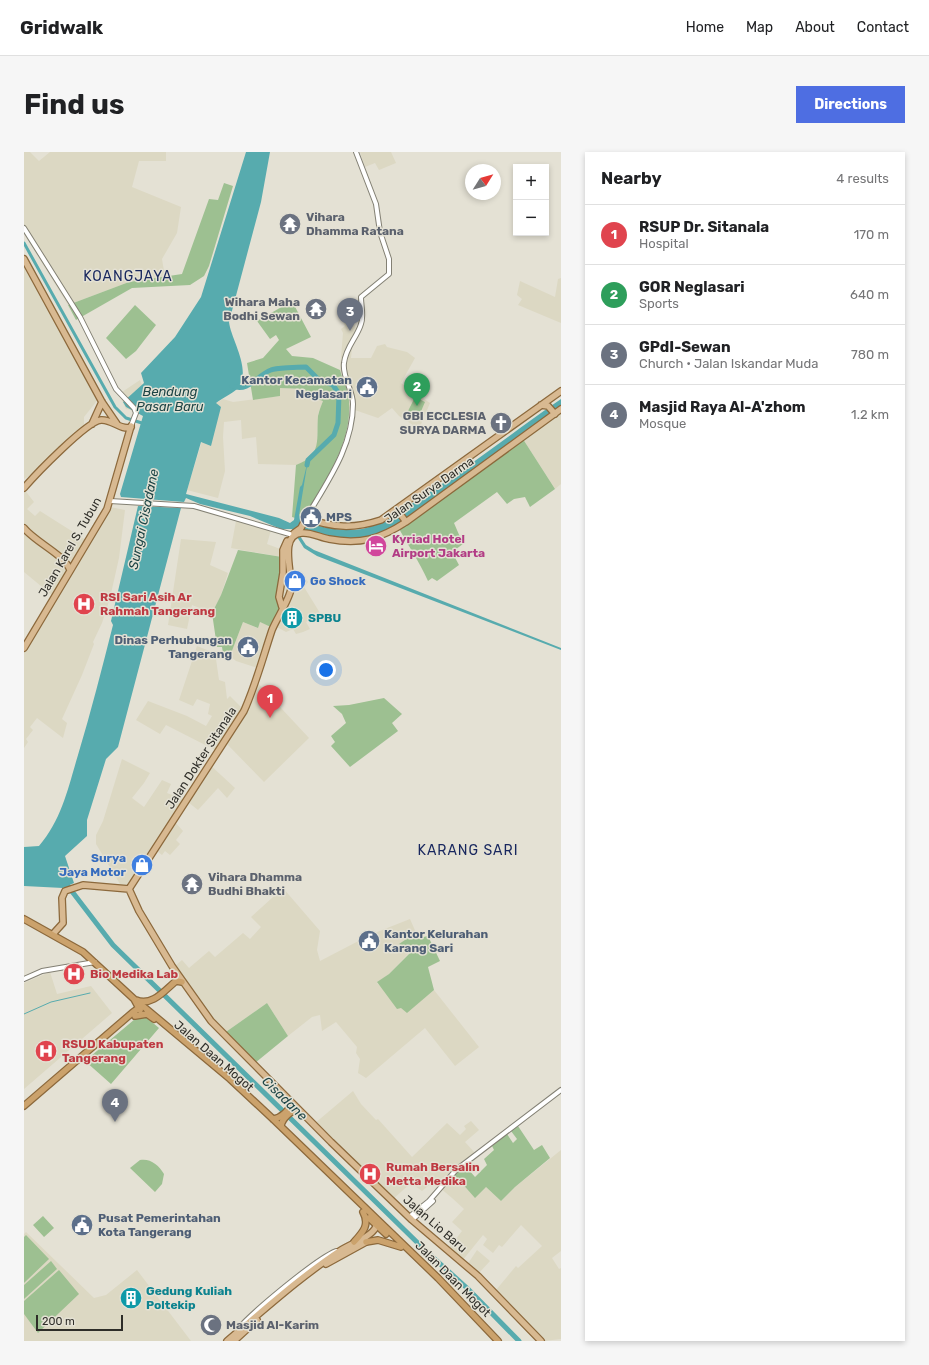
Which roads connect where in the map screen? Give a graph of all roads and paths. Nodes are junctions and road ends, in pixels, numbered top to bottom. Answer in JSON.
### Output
{"nodes":[{"id":1,"x":356,"y":152,"type":"edge"},
{"id":2,"x":24,"y":228,"type":"edge"},
{"id":3,"x":24,"y":259,"type":"edge"},
{"id":4,"x":561,"y":391,"type":"edge"},
{"id":5,"x":551,"y":398,"type":"junction"},
{"id":6,"x":102,"y":402,"type":"junction"},
{"id":7,"x":540,"y":405,"type":"junction"},
{"id":8,"x":548,"y":406,"type":"junction"},
{"id":9,"x":561,"y":410,"type":"edge"},
{"id":10,"x":555,"y":414,"type":"junction"},
{"id":11,"x":92,"y":424,"type":"junction"},
{"id":12,"x":119,"y":426,"type":"junction"},
{"id":13,"x":131,"y":427,"type":"junction"},
{"id":14,"x":128,"y":436,"type":"junction"},
{"id":15,"x":24,"y":488,"type":"edge"},
{"id":16,"x":113,"y":501,"type":"junction"},
{"id":17,"x":403,"y":505,"type":"junction"},
{"id":18,"x":399,"y":512,"type":"junction"},
{"id":19,"x":392,"y":513,"type":"junction"},
{"id":20,"x":306,"y":520,"type":"junction"},
{"id":21,"x":406,"y":521,"type":"junction"},
{"id":22,"x":24,"y":528,"type":"edge"},
{"id":23,"x":281,"y":532,"type":"junction"},
{"id":24,"x":295,"y":535,"type":"junction"},
{"id":25,"x":288,"y":540,"type":"junction"},
{"id":26,"x":78,"y":557,"type":"junction"},
{"id":27,"x":62,"y":559,"type":"junction"},
{"id":28,"x":70,"y":570,"type":"junction"},
{"id":29,"x":281,"y":585,"type":"junction"},
{"id":30,"x":291,"y":586,"type":"junction"},
{"id":31,"x":282,"y":607,"type":"junction"},
{"id":32,"x":24,"y":648,"type":"edge"},
{"id":33,"x":128,"y":891,"type":"junction"},
{"id":34,"x":24,"y":919,"type":"edge"},
{"id":35,"x":53,"y":934,"type":"junction"},
{"id":36,"x":95,"y":962,"type":"junction"},
{"id":37,"x":24,"y":979,"type":"edge"},
{"id":38,"x":183,"y":983,"type":"junction"},
{"id":39,"x":129,"y":994,"type":"junction"},
{"id":40,"x":134,"y":999,"type":"junction"},
{"id":41,"x":153,"y":1000,"type":"junction"},
{"id":42,"x":142,"y":1008,"type":"junction"},
{"id":43,"x":152,"y":1012,"type":"junction"},
{"id":44,"x":133,"y":1014,"type":"junction"},
{"id":45,"x":561,"y":1091,"type":"edge"},
{"id":46,"x":24,"y":1106,"type":"edge"},
{"id":47,"x":293,"y":1108,"type":"junction"},
{"id":48,"x":24,"y":1111,"type":"edge"},
{"id":49,"x":273,"y":1119,"type":"junction"},
{"id":50,"x":281,"y":1121,"type":"junction"},
{"id":51,"x":345,"y":1191,"type":"junction"},
{"id":52,"x":363,"y":1212,"type":"junction"},
{"id":53,"x":374,"y":1218,"type":"junction"},
{"id":54,"x":410,"y":1219,"type":"junction"},
{"id":55,"x":377,"y":1225,"type":"junction"},
{"id":56,"x":354,"y":1242,"type":"junction"},
{"id":57,"x":366,"y":1242,"type":"joint"},
{"id":58,"x":401,"y":1247,"type":"junction"},
{"id":59,"x":227,"y":1341,"type":"edge"},
{"id":60,"x":234,"y":1341,"type":"edge"},
{"id":61,"x":494,"y":1341,"type":"edge"},
{"id":62,"x":498,"y":1341,"type":"edge"},
{"id":63,"x":541,"y":1341,"type":"edge"}],
"edges":[{"from":1,"to":20,"type":"street"},
{"from":2,"to":13,"type":"street"},
{"from":3,"to":6,"type":"main road"},
{"from":4,"to":5,"type":"main road","name":"Jalan Surya Darma"},
{"from":5,"to":7,"type":"main road","name":"Jalan Surya Darma"},
{"from":5,"to":8,"type":"main road"},
{"from":6,"to":11,"type":"main road"},
{"from":6,"to":12,"type":"main road"},
{"from":7,"to":8,"type":"main road"},
{"from":7,"to":17,"type":"main road","name":"Jalan Surya Darma"},
{"from":8,"to":10,"type":"main road"},
{"from":9,"to":10,"type":"main road","name":"Jalan Surya Darma"},
{"from":10,"to":21,"type":"main road","name":"Jalan Surya Darma"},
{"from":11,"to":12,"type":"main road"},
{"from":11,"to":15,"type":"main road"},
{"from":12,"to":13,"type":"main road"},
{"from":12,"to":14,"type":"main road"},
{"from":13,"to":14,"type":"main road","name":"Jalan Karel S. Tubun"},
{"from":14,"to":16,"type":"main road","name":"Jalan Karel S. Tubun"},
{"from":16,"to":23,"type":"street"},
{"from":16,"to":26,"type":"main road","name":"Jalan Karel S. Tubun"},
{"from":17,"to":18,"type":"main road"},
{"from":17,"to":19,"type":"main road","name":"Jalan Surya Darma"},
{"from":18,"to":19,"type":"main road"},
{"from":18,"to":21,"type":"main road"},
{"from":19,"to":20,"type":"main road","name":"Jalan Surya Darma"},
{"from":20,"to":24,"type":"main road"},
{"from":21,"to":24,"type":"main road","name":"Jalan Surya Darma"},
{"from":22,"to":27,"type":"main road"},
{"from":23,"to":24,"type":"street"},
{"from":23,"to":25,"type":"street"},
{"from":24,"to":25,"type":"main road","name":"Jalan Dokter Sitanala"},
{"from":24,"to":30,"type":"main road","name":"Jalan Dokter Sitanala"},
{"from":25,"to":29,"type":"main road","name":"Jalan Dokter Sitanala"},
{"from":26,"to":27,"type":"main road"},
{"from":26,"to":28,"type":"main road","name":"Jalan Karel S. Tubun"},
{"from":27,"to":28,"type":"main road"},
{"from":28,"to":32,"type":"main road","name":"Jalan Karel S. Tubun"},
{"from":29,"to":30,"type":"main road"},
{"from":29,"to":31,"type":"main road","name":"Jalan Dokter Sitanala"},
{"from":30,"to":31,"type":"main road","name":"Jalan Dokter Sitanala"},
{"from":31,"to":33,"type":"main road","name":"Jalan Dokter Sitanala"},
{"from":33,"to":35,"type":"main road"},
{"from":33,"to":38,"type":"main road","name":"Jalan Lio Baru"},
{"from":34,"to":35,"type":"highway","name":"Jalan Daan Mogot"},
{"from":35,"to":36,"type":"highway","name":"Jalan Daan Mogot"},
{"from":36,"to":37,"type":"street"},
{"from":36,"to":39,"type":"highway","name":"Jalan Daan Mogot"},
{"from":38,"to":41,"type":"highway"},
{"from":38,"to":47,"type":"main road","name":"Jalan Lio Baru"},
{"from":39,"to":40,"type":"highway","name":"Jalan Daan Mogot"},
{"from":39,"to":44,"type":"highway"},
{"from":40,"to":41,"type":"highway"},
{"from":40,"to":42,"type":"highway","name":"Jalan Daan Mogot"},
{"from":41,"to":43,"type":"highway"},
{"from":42,"to":43,"type":"highway","name":"Jalan Daan Mogot"},
{"from":42,"to":44,"type":"highway"},
{"from":43,"to":49,"type":"highway","name":"Jalan Daan Mogot"},
{"from":44,"to":46,"type":"highway"},
{"from":44,"to":48,"type":"highway"},
{"from":44,"to":51,"type":"highway","name":"Jalan Daan Mogot"},
{"from":45,"to":54,"type":"street"},
{"from":47,"to":50,"type":"highway"},
{"from":47,"to":54,"type":"main road","name":"Jalan Lio Baru"},
{"from":49,"to":50,"type":"highway","name":"Jalan Daan Mogot"},
{"from":49,"to":50,"type":"highway"},
{"from":50,"to":51,"type":"highway","name":"Jalan Daan Mogot"},
{"from":51,"to":52,"type":"highway","name":"Jalan Daan Mogot"},
{"from":51,"to":53,"type":"highway","name":"Jalan Daan Mogot"},
{"from":52,"to":55,"type":"highway","name":"Jalan Daan Mogot"},
{"from":52,"to":56,"type":"highway"},
{"from":53,"to":55,"type":"main road","name":"Jalan Daan Mogot"},
{"from":53,"to":62,"type":"highway","name":"Jalan Daan Mogot"},
{"from":54,"to":63,"type":"main road","name":"Jalan Lio Baru"},
{"from":55,"to":56,"type":"main road"},
{"from":55,"to":58,"type":"highway","name":"Jalan Daan Mogot"},
{"from":56,"to":59,"type":"main road"},
{"from":57,"to":58,"type":"highway"},
{"from":57,"to":60,"type":"main road"},
{"from":58,"to":61,"type":"highway","name":"Jalan Daan Mogot"}]}
